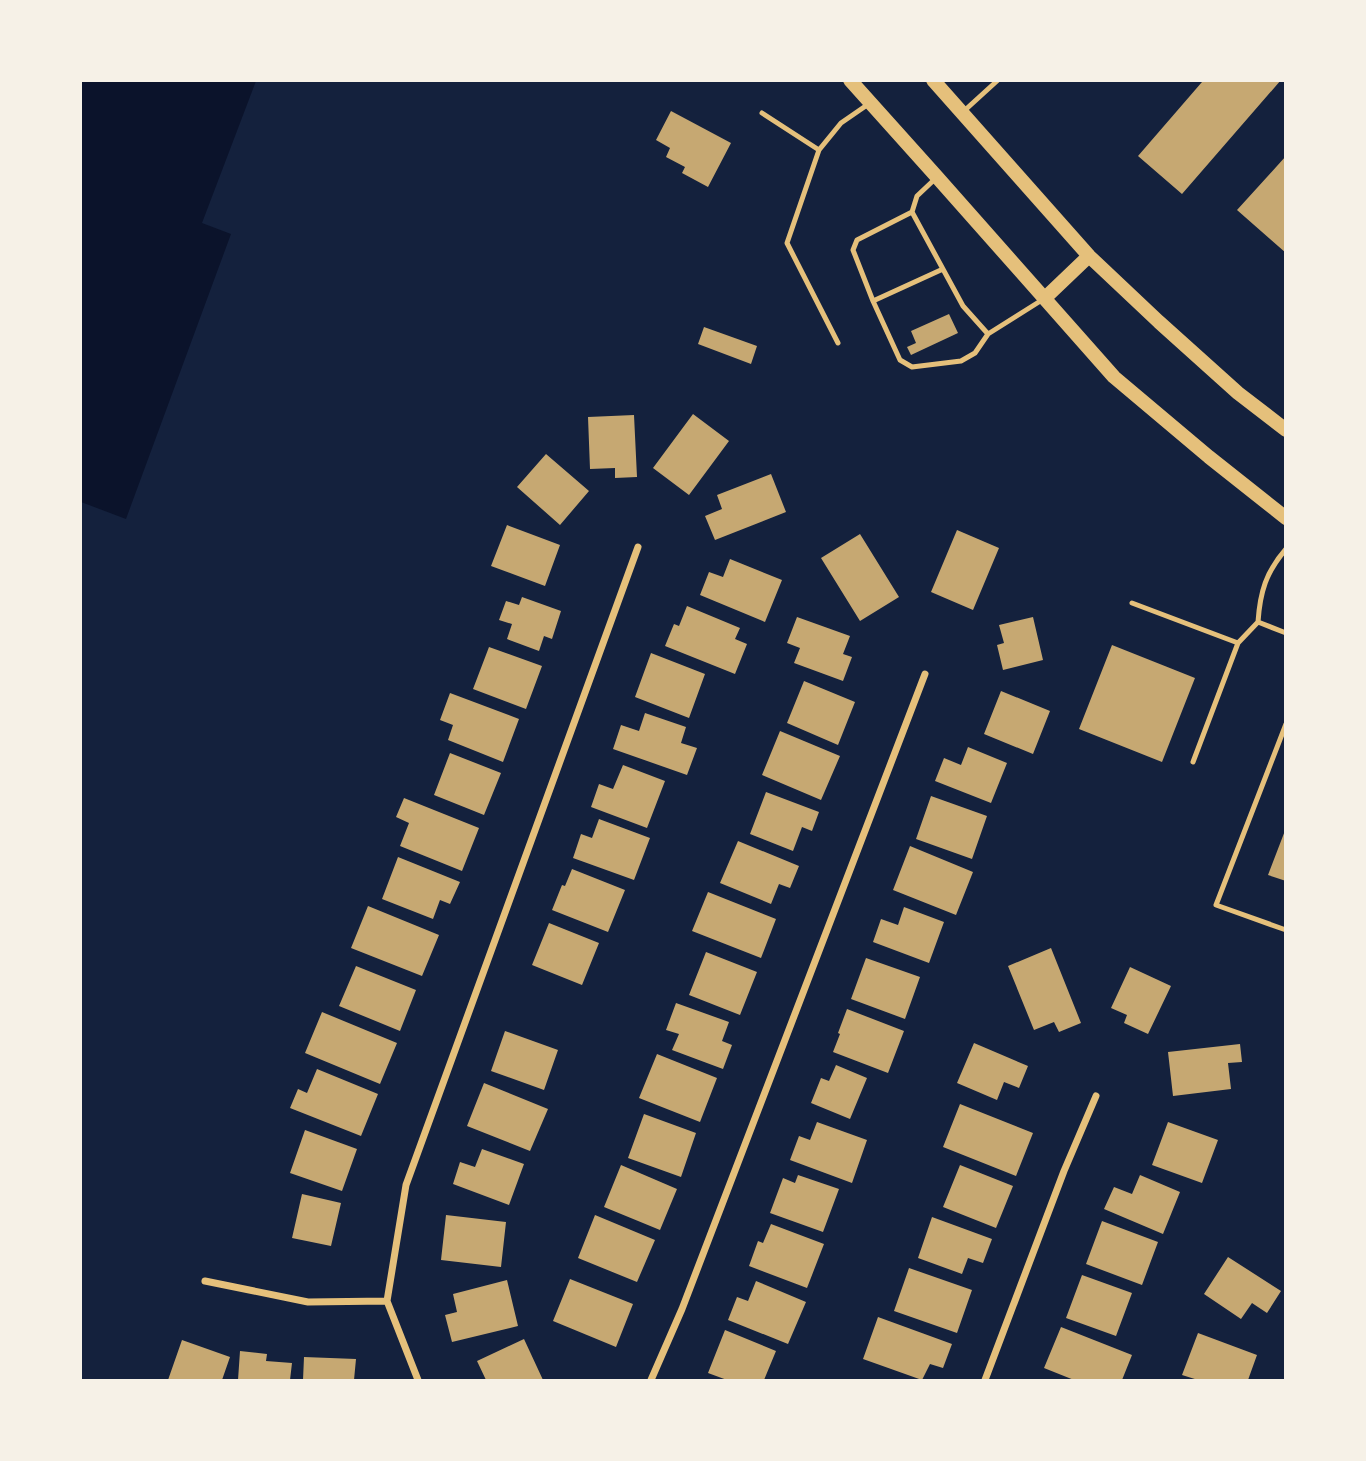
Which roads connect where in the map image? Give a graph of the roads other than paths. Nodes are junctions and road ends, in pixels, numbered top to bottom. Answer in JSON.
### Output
{"nodes":[{"id":1,"x":850,"y":80,"type":"edge"},
{"id":2,"x":933,"y":80,"type":"edge"},
{"id":3,"x":998,"y":80,"type":"edge"},
{"id":4,"x":870,"y":103,"type":"junction"},
{"id":5,"x":762,"y":113,"type":"dead end"},
{"id":6,"x":962,"y":113,"type":"junction"},
{"id":7,"x":819,"y":150,"type":"junction"},
{"id":8,"x":937,"y":177,"type":"junction"},
{"id":9,"x":912,"y":212,"type":"junction"},
{"id":10,"x":1089,"y":256,"type":"junction"},
{"id":11,"x":943,"y":269,"type":"junction"},
{"id":12,"x":1045,"y":298,"type":"junction"},
{"id":13,"x":873,"y":300,"type":"junction"},
{"id":14,"x":988,"y":334,"type":"junction"},
{"id":15,"x":838,"y":343,"type":"dead end"},
{"id":16,"x":1286,"y":430,"type":"edge"},
{"id":17,"x":1286,"y":518,"type":"edge"},
{"id":18,"x":638,"y":547,"type":"dead end"},
{"id":19,"x":1286,"y":549,"type":"edge"},
{"id":20,"x":1132,"y":603,"type":"dead end"},
{"id":21,"x":1258,"y":622,"type":"junction"},
{"id":22,"x":1286,"y":633,"type":"edge"},
{"id":23,"x":1238,"y":643,"type":"junction"},
{"id":24,"x":925,"y":674,"type":"dead end"},
{"id":25,"x":1286,"y":724,"type":"edge"},
{"id":26,"x":1193,"y":762,"type":"dead end"},
{"id":27,"x":1286,"y":930,"type":"edge"},
{"id":28,"x":1096,"y":1096,"type":"dead end"},
{"id":29,"x":205,"y":1282,"type":"dead end"},
{"id":30,"x":387,"y":1301,"type":"junction"},
{"id":31,"x":418,"y":1381,"type":"edge"},
{"id":32,"x":651,"y":1381,"type":"edge"},
{"id":33,"x":985,"y":1381,"type":"edge"}],
"edges":[{"from":1,"to":4,"type":"main road"},
{"from":2,"to":6,"type":"main road"},
{"from":3,"to":6,"type":"lane"},
{"from":4,"to":7,"type":"lane"},
{"from":4,"to":8,"type":"main road"},
{"from":5,"to":7,"type":"lane"},
{"from":6,"to":10,"type":"main road"},
{"from":7,"to":15,"type":"lane"},
{"from":8,"to":9,"type":"lane"},
{"from":8,"to":12,"type":"main road"},
{"from":9,"to":11,"type":"lane"},
{"from":9,"to":13,"type":"lane"},
{"from":10,"to":12,"type":"main road"},
{"from":10,"to":16,"type":"main road"},
{"from":11,"to":13,"type":"lane"},
{"from":11,"to":14,"type":"lane"},
{"from":12,"to":14,"type":"lane"},
{"from":12,"to":17,"type":"main road"},
{"from":13,"to":14,"type":"lane"},
{"from":18,"to":30,"type":"street"},
{"from":19,"to":21,"type":"lane"},
{"from":20,"to":23,"type":"lane"},
{"from":21,"to":22,"type":"lane"},
{"from":21,"to":23,"type":"lane"},
{"from":23,"to":26,"type":"lane"},
{"from":24,"to":32,"type":"street"},
{"from":25,"to":27,"type":"lane"},
{"from":28,"to":33,"type":"street"},
{"from":29,"to":30,"type":"street"},
{"from":30,"to":31,"type":"street"}]}
